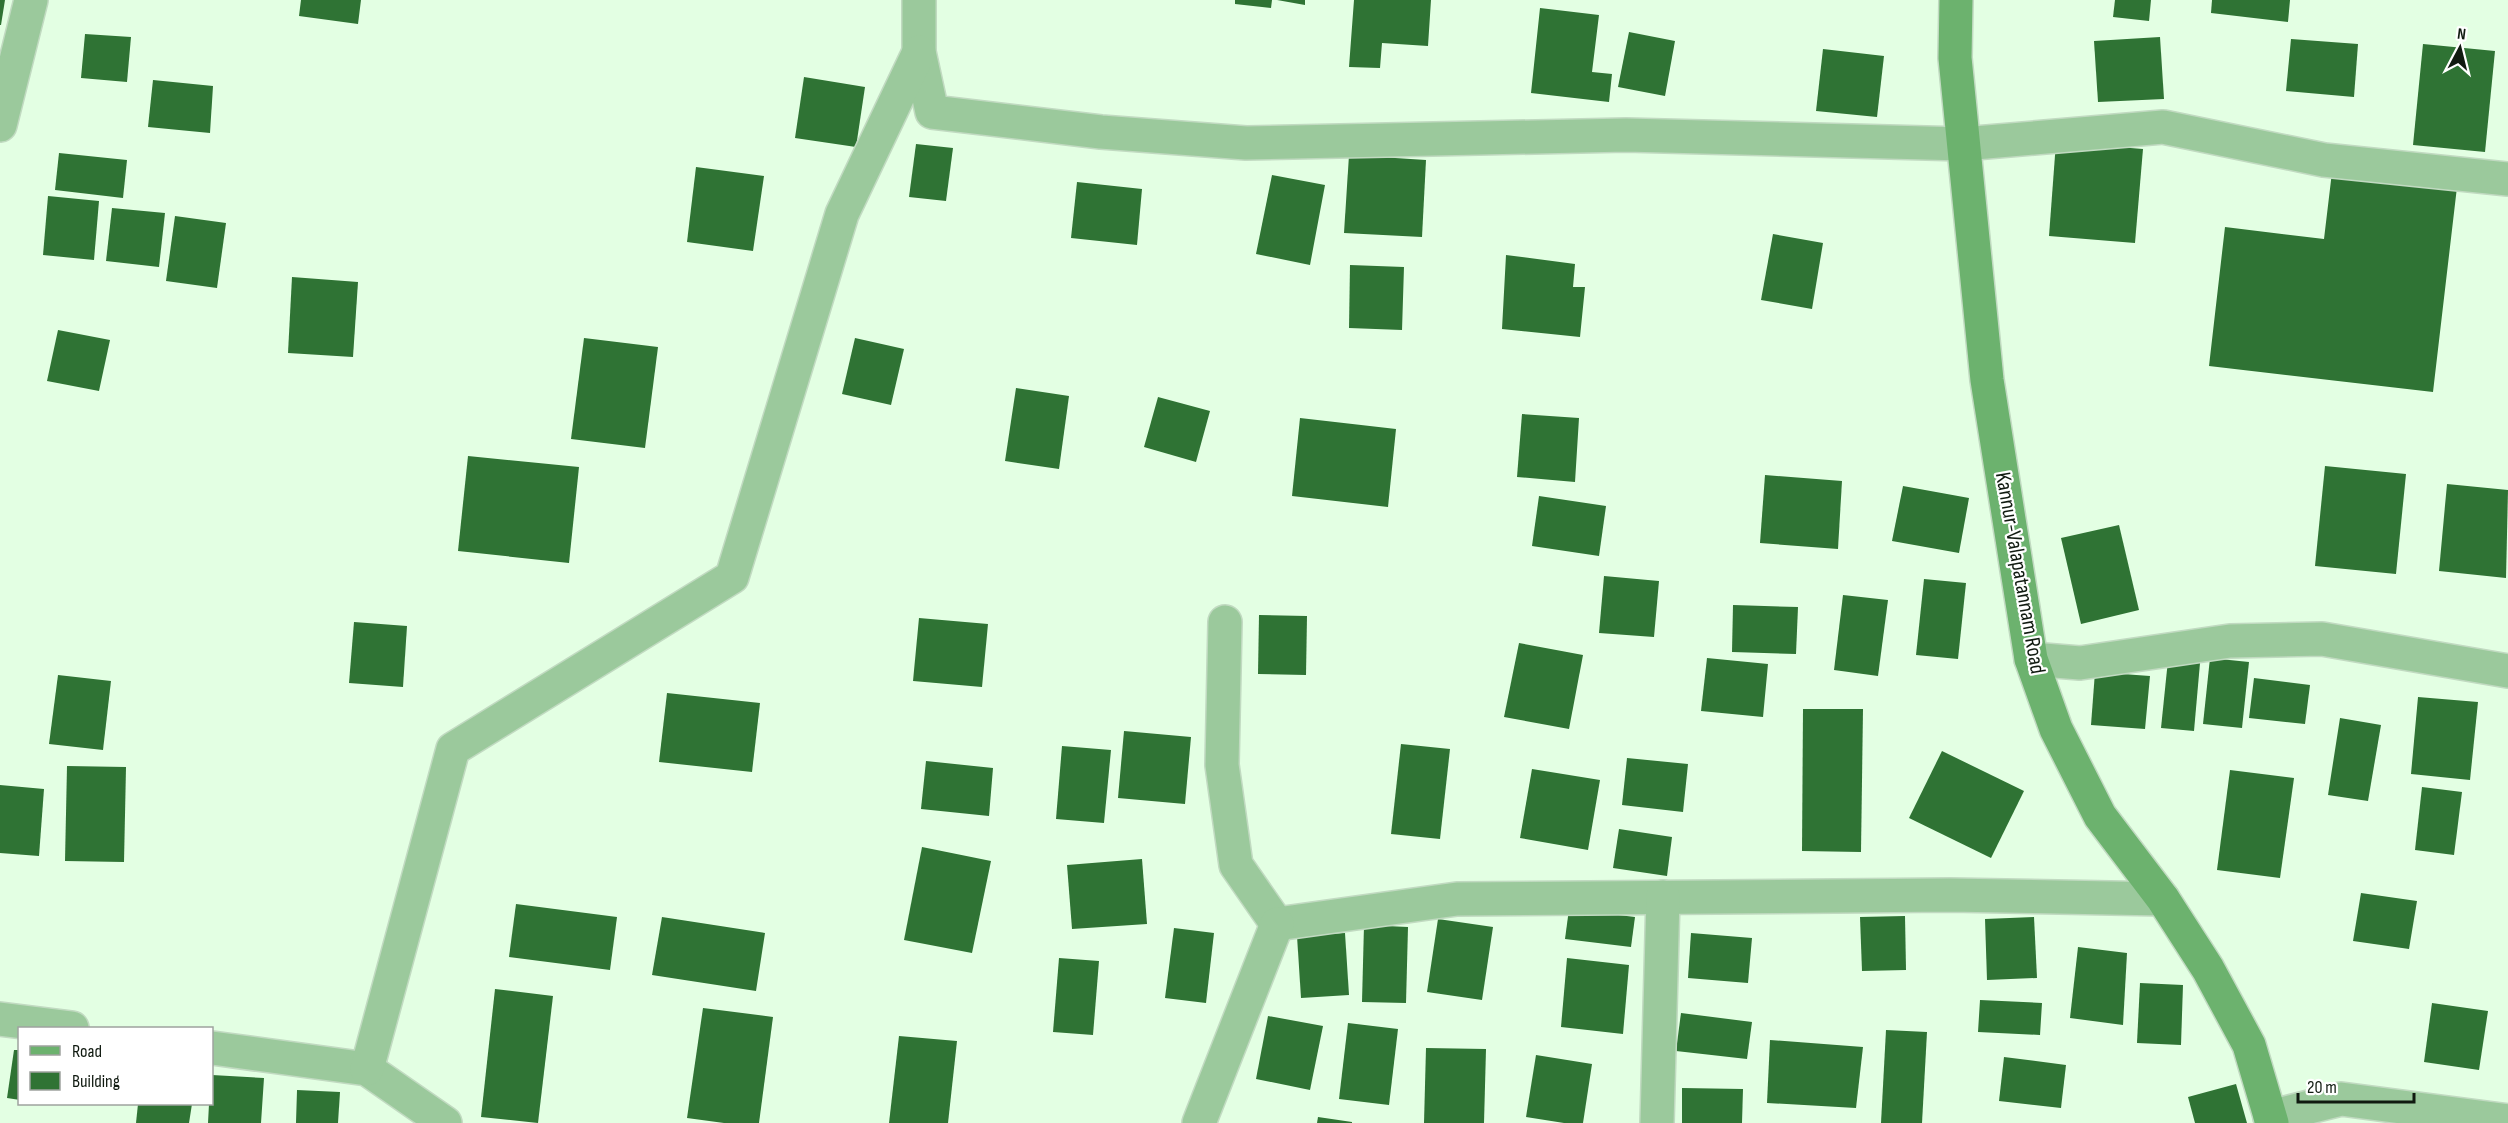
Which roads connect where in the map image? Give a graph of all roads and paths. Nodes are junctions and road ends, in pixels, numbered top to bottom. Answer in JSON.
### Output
{"nodes":[{"id":1,"x":31,"y":0,"type":"edge"},
{"id":2,"x":919,"y":0,"type":"edge"},
{"id":3,"x":1956,"y":0,"type":"edge"},
{"id":4,"x":919,"y":52,"type":"junction"},
{"id":5,"x":0,"y":125,"type":"edge"},
{"id":6,"x":1963,"y":144,"type":"junction"},
{"id":7,"x":2508,"y":179,"type":"edge"},
{"id":8,"x":1225,"y":622,"type":"dead end"},
{"id":9,"x":2031,"y":659,"type":"junction"},
{"id":10,"x":2508,"y":671,"type":"edge"},
{"id":11,"x":1663,"y":897,"type":"junction"},
{"id":12,"x":2163,"y":899,"type":"junction"},
{"id":13,"x":1276,"y":924,"type":"junction"},
{"id":14,"x":0,"y":1019,"type":"edge"},
{"id":15,"x":58,"y":1027,"type":"edge"},
{"id":16,"x":213,"y":1048,"type":"edge"},
{"id":17,"x":367,"y":1069,"type":"junction"},
{"id":18,"x":2271,"y":1120,"type":"edge"},
{"id":19,"x":2508,"y":1121,"type":"edge"},
{"id":20,"x":445,"y":1123,"type":"edge"},
{"id":21,"x":1198,"y":1123,"type":"edge"},
{"id":22,"x":1657,"y":1123,"type":"edge"}],
"edges":[{"from":1,"to":5,"type":"street"},
{"from":2,"to":4,"type":"street"},
{"from":3,"to":6,"type":"main road","name":"Kannur-Valapatannam Road"},
{"from":4,"to":6,"type":"street"},
{"from":4,"to":17,"type":"street"},
{"from":6,"to":7,"type":"street"},
{"from":6,"to":9,"type":"main road","name":"Kannur-Valapatannam Road"},
{"from":8,"to":13,"type":"street"},
{"from":9,"to":10,"type":"street"},
{"from":9,"to":12,"type":"main road","name":"Kannur-Valapatannam Road"},
{"from":11,"to":12,"type":"street"},
{"from":11,"to":13,"type":"street"},
{"from":11,"to":22,"type":"street"},
{"from":12,"to":18,"type":"main road","name":"Kannur-Valapatannam Road"},
{"from":13,"to":21,"type":"street"},
{"from":14,"to":15,"type":"street"},
{"from":16,"to":17,"type":"street"},
{"from":17,"to":20,"type":"street"},
{"from":18,"to":19,"type":"street"}]}
